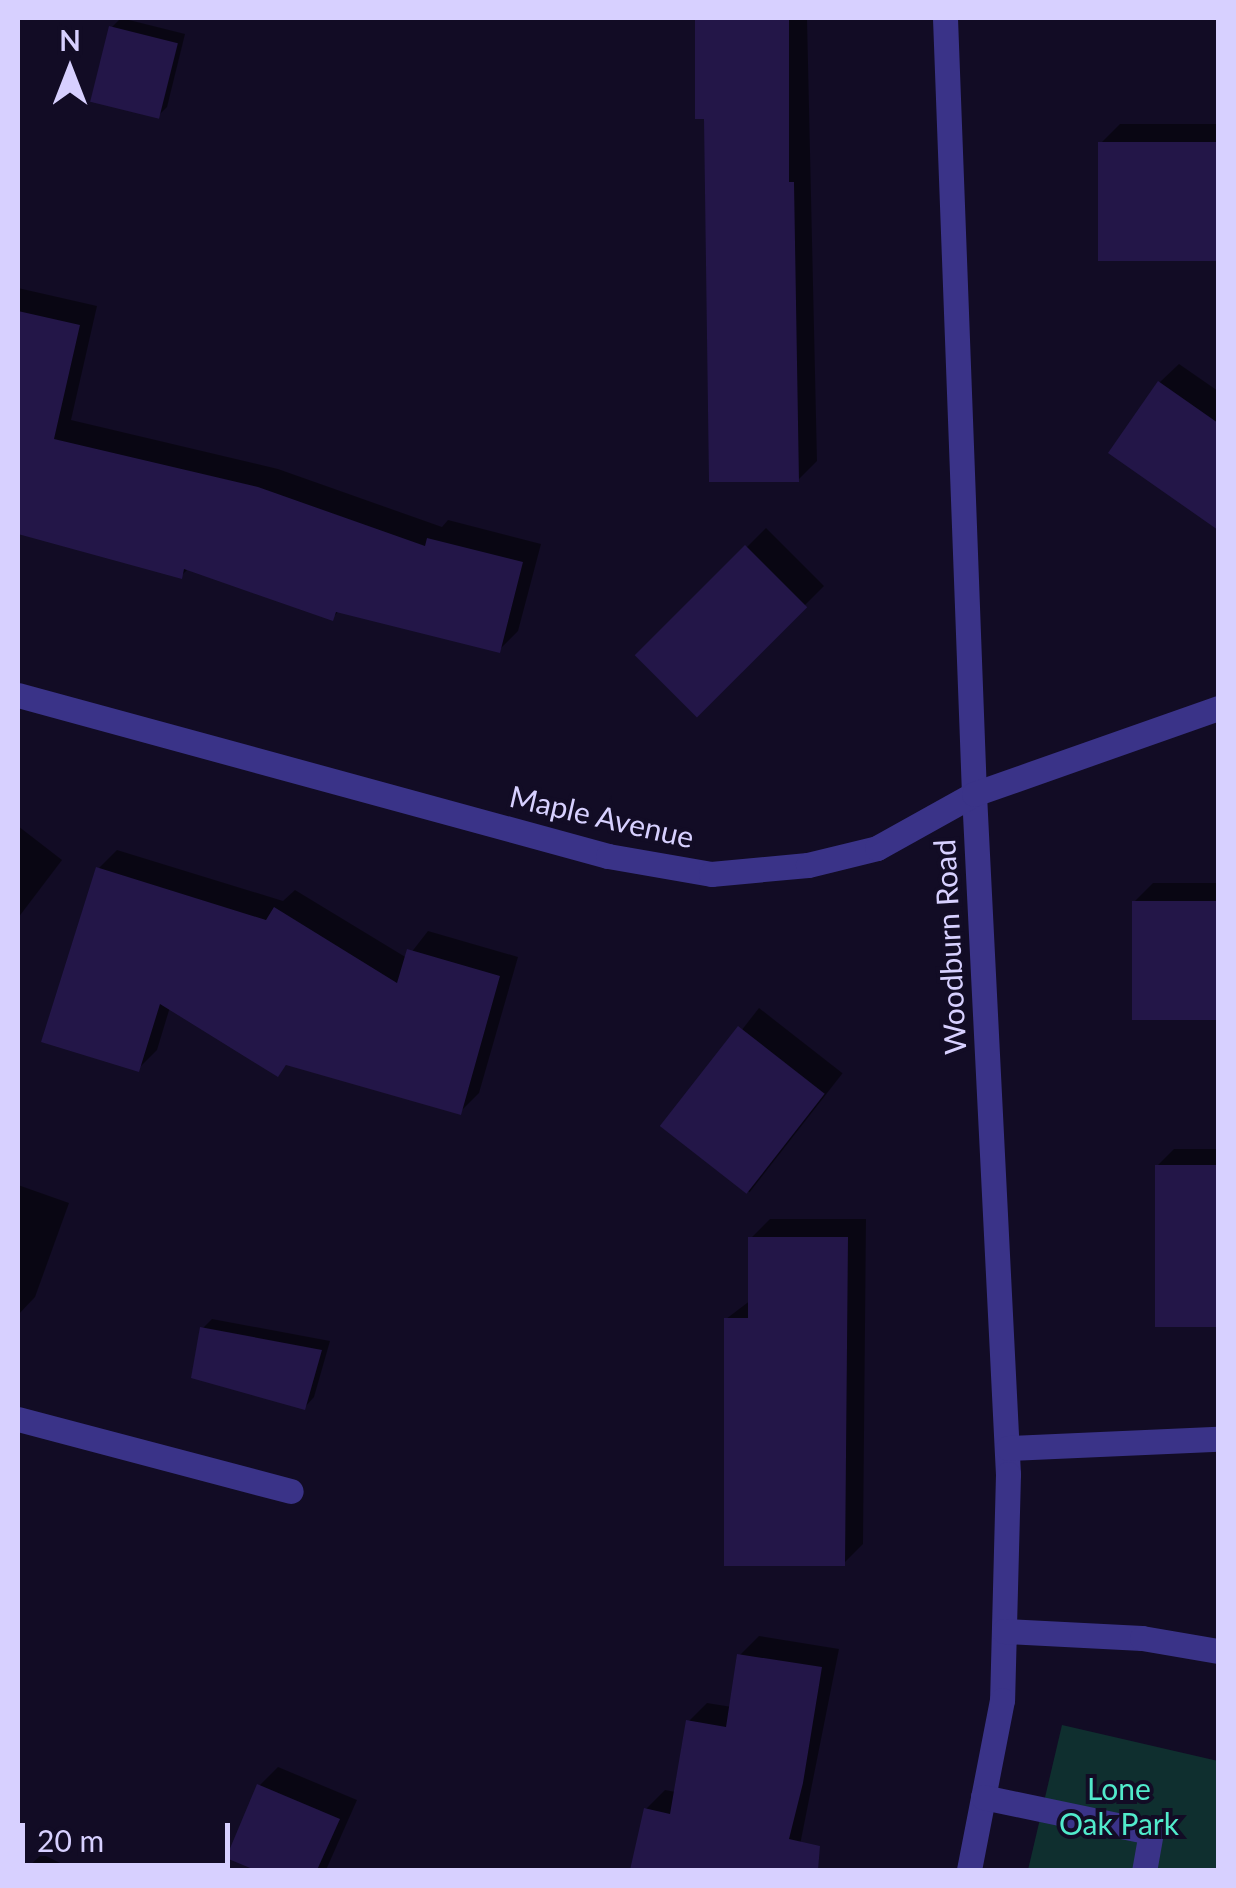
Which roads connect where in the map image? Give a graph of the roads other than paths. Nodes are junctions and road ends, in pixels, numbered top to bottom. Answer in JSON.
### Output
{"nodes":[{"id":1,"x":946,"y":18,"type":"edge"},
{"id":2,"x":18,"y":695,"type":"edge"},
{"id":3,"x":1218,"y":708,"type":"edge"},
{"id":4,"x":974,"y":794,"type":"junction"},
{"id":5,"x":18,"y":1419,"type":"edge"},
{"id":6,"x":1218,"y":1439,"type":"edge"},
{"id":7,"x":1008,"y":1448,"type":"junction"},
{"id":8,"x":291,"y":1491,"type":"dead end"},
{"id":9,"x":1004,"y":1631,"type":"junction"},
{"id":10,"x":1218,"y":1652,"type":"edge"},
{"id":11,"x":983,"y":1797,"type":"junction"},
{"id":12,"x":969,"y":1870,"type":"edge"},
{"id":13,"x":1144,"y":1870,"type":"edge"}],
"edges":[{"from":1,"to":4,"type":"street","name":"Woodburn Road"},
{"from":2,"to":4,"type":"street","name":"Maple Avenue"},
{"from":3,"to":4,"type":"street","name":"Maple Avenue"},
{"from":4,"to":7,"type":"street","name":"Woodburn Road"},
{"from":5,"to":8,"type":"street"},
{"from":6,"to":7,"type":"street"},
{"from":7,"to":9,"type":"street","name":"Woodburn Road"},
{"from":9,"to":10,"type":"street"},
{"from":9,"to":11,"type":"street","name":"Woodburn Road"},
{"from":11,"to":12,"type":"street","name":"Woodburn Road"},
{"from":11,"to":13,"type":"street"}]}
